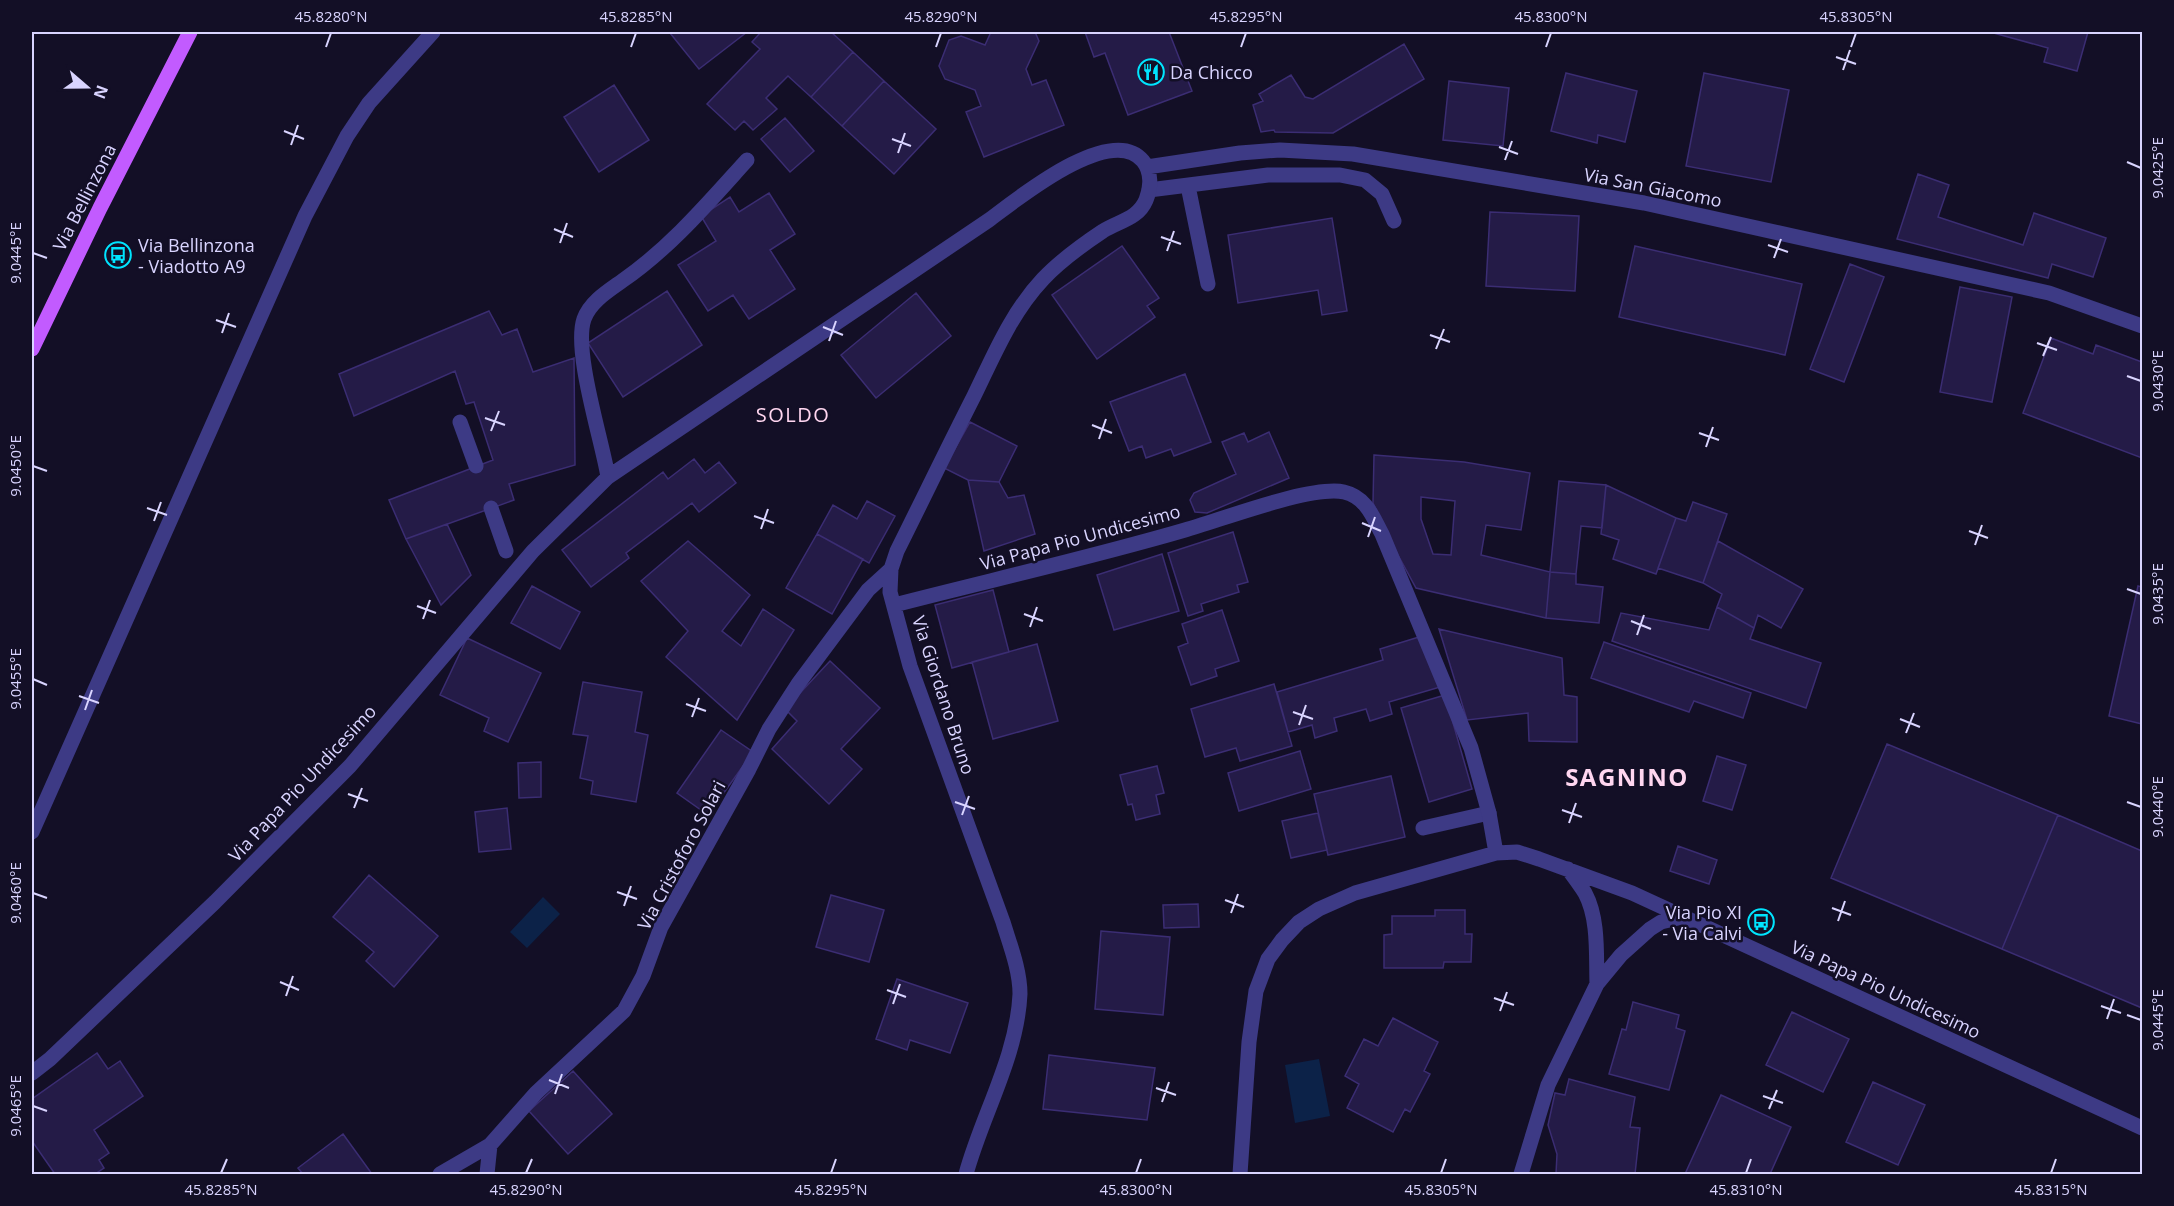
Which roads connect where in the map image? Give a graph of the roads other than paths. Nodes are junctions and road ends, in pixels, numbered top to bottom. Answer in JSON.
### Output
{"nodes":[{"id":1,"x":190,"y":32,"type":"edge"},
{"id":2,"x":433,"y":32,"type":"edge"},
{"id":3,"x":747,"y":160,"type":"dead end"},
{"id":4,"x":1147,"y":167,"type":"junction"},
{"id":5,"x":1188,"y":186,"type":"junction"},
{"id":6,"x":1149,"y":190,"type":"junction"},
{"id":7,"x":1394,"y":220,"type":"dead end"},
{"id":8,"x":1208,"y":284,"type":"dead end"},
{"id":9,"x":2142,"y":326,"type":"edge"},
{"id":10,"x":32,"y":349,"type":"edge"},
{"id":11,"x":460,"y":422,"type":"dead end"},
{"id":12,"x":476,"y":466,"type":"dead end"},
{"id":13,"x":608,"y":477,"type":"junction"},
{"id":14,"x":491,"y":508,"type":"dead end"},
{"id":15,"x":506,"y":551,"type":"dead end"},
{"id":16,"x":891,"y":570,"type":"junction"},
{"id":17,"x":894,"y":605,"type":"junction"},
{"id":18,"x":1489,"y":813,"type":"junction"},
{"id":19,"x":1424,"y":828,"type":"dead end"},
{"id":20,"x":32,"y":832,"type":"edge"},
{"id":21,"x":1496,"y":853,"type":"junction"},
{"id":22,"x":1568,"y":869,"type":"junction"},
{"id":23,"x":1682,"y":917,"type":"junction"},
{"id":24,"x":1597,"y":984,"type":"junction"},
{"id":25,"x":32,"y":1073,"type":"edge"},
{"id":26,"x":2142,"y":1128,"type":"edge"},
{"id":27,"x":490,"y":1145,"type":"junction"},
{"id":28,"x":440,"y":1174,"type":"edge"},
{"id":29,"x":487,"y":1174,"type":"edge"},
{"id":30,"x":966,"y":1174,"type":"edge"},
{"id":31,"x":1240,"y":1174,"type":"edge"},
{"id":32,"x":1521,"y":1174,"type":"edge"}],
"edges":[{"from":1,"to":10,"type":"main road","name":"Via Bellinzona"},
{"from":2,"to":20,"type":"street"},
{"from":3,"to":13,"type":"street"},
{"from":4,"to":6,"type":"street"},
{"from":4,"to":9,"type":"street","name":"Via San Giacomo"},
{"from":4,"to":13,"type":"street","name":"Via Papa Pio Undicesimo"},
{"from":5,"to":6,"type":"street"},
{"from":5,"to":7,"type":"street"},
{"from":5,"to":8,"type":"street"},
{"from":6,"to":16,"type":"street"},
{"from":11,"to":12,"type":"street"},
{"from":13,"to":25,"type":"street","name":"Via Papa Pio Undicesimo"},
{"from":14,"to":15,"type":"street"},
{"from":16,"to":17,"type":"street"},
{"from":16,"to":27,"type":"street","name":"Via Cristoforo Solari"},
{"from":17,"to":18,"type":"street","name":"Via Papa Pio Undicesimo"},
{"from":17,"to":30,"type":"street","name":"Via Giordano Bruno"},
{"from":18,"to":19,"type":"street"},
{"from":18,"to":21,"type":"street","name":"Via Papa Pio Undicesimo"},
{"from":21,"to":22,"type":"street","name":"Via Papa Pio Undicesimo"},
{"from":21,"to":31,"type":"street"},
{"from":22,"to":23,"type":"street","name":"Via Papa Pio Undicesimo"},
{"from":22,"to":24,"type":"street"},
{"from":23,"to":24,"type":"street"},
{"from":23,"to":26,"type":"street","name":"Via Papa Pio Undicesimo"},
{"from":24,"to":32,"type":"street"},
{"from":27,"to":28,"type":"street","name":"Via Cristoforo Solari"},
{"from":27,"to":29,"type":"street"}]}
